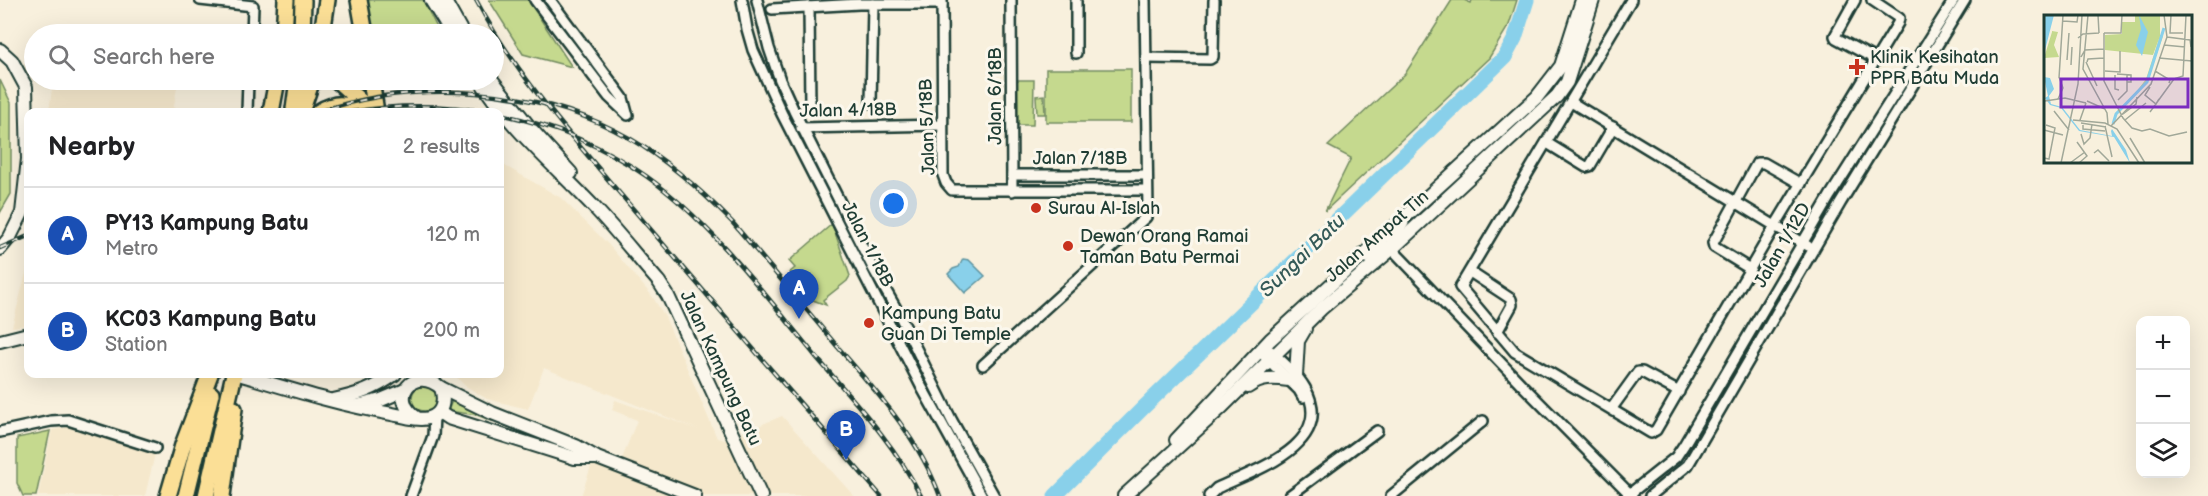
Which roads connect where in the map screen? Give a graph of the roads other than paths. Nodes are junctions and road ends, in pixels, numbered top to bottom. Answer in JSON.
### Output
{"nodes":[{"id":1,"x":200,"y":0,"type":"edge"},
{"id":2,"x":286,"y":0,"type":"edge"},
{"id":3,"x":303,"y":0,"type":"edge"},
{"id":4,"x":327,"y":0,"type":"edge"},
{"id":5,"x":360,"y":0,"type":"edge"},
{"id":6,"x":431,"y":0,"type":"edge"},
{"id":7,"x":444,"y":0,"type":"edge"},
{"id":8,"x":535,"y":0,"type":"edge"},
{"id":9,"x":550,"y":0,"type":"edge"},
{"id":10,"x":742,"y":0,"type":"edge"},
{"id":11,"x":757,"y":0,"type":"edge"},
{"id":12,"x":1011,"y":0,"type":"edge"},
{"id":13,"x":1076,"y":0,"type":"edge"},
{"id":14,"x":1145,"y":0,"type":"edge"},
{"id":15,"x":1214,"y":0,"type":"edge"},
{"id":16,"x":1582,"y":0,"type":"edge"},
{"id":17,"x":1593,"y":0,"type":"edge"},
{"id":18,"x":1630,"y":0,"type":"edge"},
{"id":19,"x":1855,"y":0,"type":"edge"},
{"id":20,"x":1872,"y":0,"type":"edge"},
{"id":21,"x":1954,"y":0,"type":"edge"},
{"id":22,"x":1965,"y":0,"type":"edge"},
{"id":23,"x":942,"y":2,"type":"edge"},
{"id":24,"x":772,"y":4,"type":"edge"},
{"id":25,"x":873,"y":4,"type":"junction"},
{"id":26,"x":809,"y":7,"type":"junction"},
{"id":27,"x":761,"y":22,"type":"junction"},
{"id":28,"x":252,"y":24,"type":"edge"},
{"id":29,"x":285,"y":24,"type":"edge"},
{"id":30,"x":302,"y":24,"type":"edge"},
{"id":31,"x":325,"y":24,"type":"edge"},
{"id":32,"x":364,"y":24,"type":"edge"},
{"id":33,"x":446,"y":24,"type":"edge"},
{"id":34,"x":457,"y":24,"type":"edge"},
{"id":35,"x":0,"y":50,"type":"edge"},
{"id":36,"x":1076,"y":53,"type":"dead end"},
{"id":37,"x":1146,"y":58,"type":"junction"},
{"id":38,"x":1877,"y":60,"type":"junction"},
{"id":39,"x":604,"y":73,"type":"junction"},
{"id":40,"x":595,"y":80,"type":"junction"},
{"id":41,"x":24,"y":83,"type":"edge"},
{"id":42,"x":26,"y":90,"type":"edge"},
{"id":43,"x":247,"y":90,"type":"edge"},
{"id":44,"x":275,"y":90,"type":"edge"},
{"id":45,"x":296,"y":90,"type":"edge"},
{"id":46,"x":309,"y":90,"type":"edge"},
{"id":47,"x":349,"y":90,"type":"edge"},
{"id":48,"x":372,"y":90,"type":"edge"},
{"id":49,"x":486,"y":90,"type":"edge"},
{"id":50,"x":500,"y":90,"type":"edge"},
{"id":51,"x":1571,"y":102,"type":"junction"},
{"id":52,"x":871,"y":103,"type":"dead end"},
{"id":53,"x":810,"y":106,"type":"dead end"},
{"id":54,"x":27,"y":108,"type":"edge"},
{"id":55,"x":246,"y":108,"type":"edge"},
{"id":56,"x":272,"y":108,"type":"edge"},
{"id":57,"x":294,"y":108,"type":"edge"},
{"id":58,"x":302,"y":108,"type":"edge"},
{"id":59,"x":329,"y":108,"type":"edge"},
{"id":60,"x":351,"y":108,"type":"edge"},
{"id":61,"x":369,"y":108,"type":"edge"},
{"id":62,"x":374,"y":108,"type":"edge"},
{"id":63,"x":501,"y":108,"type":"edge"},
{"id":64,"x":504,"y":112,"type":"edge"},
{"id":65,"x":942,"y":124,"type":"junction"},
{"id":66,"x":790,"y":127,"type":"junction"},
{"id":67,"x":1613,"y":127,"type":"junction"},
{"id":68,"x":804,"y":128,"type":"junction"},
{"id":69,"x":1547,"y":143,"type":"junction"},
{"id":70,"x":1012,"y":175,"type":"junction"},
{"id":71,"x":1148,"y":175,"type":"junction"},
{"id":72,"x":1801,"y":184,"type":"junction"},
{"id":73,"x":1147,"y":190,"type":"junction"},
{"id":74,"x":1012,"y":191,"type":"junction"},
{"id":75,"x":24,"y":195,"type":"edge"},
{"id":76,"x":1418,"y":203,"type":"junction"},
{"id":77,"x":1736,"y":203,"type":"junction"},
{"id":78,"x":594,"y":206,"type":"junction"},
{"id":79,"x":1775,"y":226,"type":"junction"},
{"id":80,"x":1803,"y":243,"type":"junction"},
{"id":81,"x":0,"y":249,"type":"edge"},
{"id":82,"x":1392,"y":249,"type":"junction"},
{"id":83,"x":1813,"y":249,"type":"junction"},
{"id":84,"x":1750,"y":269,"type":"junction"},
{"id":85,"x":1346,"y":271,"type":"junction"},
{"id":86,"x":1470,"y":272,"type":"junction"},
{"id":87,"x":1332,"y":299,"type":"junction"},
{"id":88,"x":1497,"y":332,"type":"junction"},
{"id":89,"x":24,"y":335,"type":"edge"},
{"id":90,"x":0,"y":340,"type":"edge"},
{"id":91,"x":1267,"y":352,"type":"junction"},
{"id":92,"x":983,"y":365,"type":"dead end"},
{"id":93,"x":236,"y":378,"type":"edge"},
{"id":94,"x":252,"y":378,"type":"edge"},
{"id":95,"x":387,"y":378,"type":"edge"},
{"id":96,"x":407,"y":378,"type":"edge"},
{"id":97,"x":1292,"y":378,"type":"junction"},
{"id":98,"x":211,"y":380,"type":"edge"},
{"id":99,"x":436,"y":381,"type":"edge"},
{"id":100,"x":406,"y":388,"type":"junction"},
{"id":101,"x":1679,"y":392,"type":"junction"},
{"id":102,"x":233,"y":393,"type":"junction"},
{"id":103,"x":332,"y":400,"type":"junction"},
{"id":104,"x":353,"y":406,"type":"junction"},
{"id":105,"x":1222,"y":407,"type":"junction"},
{"id":106,"x":1612,"y":408,"type":"junction"},
{"id":107,"x":436,"y":414,"type":"junction"},
{"id":108,"x":417,"y":418,"type":"junction"},
{"id":109,"x":1483,"y":421,"type":"dead end"},
{"id":110,"x":1377,"y":431,"type":"dead end"},
{"id":111,"x":0,"y":432,"type":"edge"},
{"id":112,"x":433,"y":436,"type":"junction"},
{"id":113,"x":155,"y":448,"type":"dead end"},
{"id":114,"x":597,"y":458,"type":"junction"},
{"id":115,"x":979,"y":469,"type":"junction"},
{"id":116,"x":752,"y":474,"type":"junction"},
{"id":117,"x":1146,"y":475,"type":"junction"},
{"id":118,"x":970,"y":476,"type":"junction"},
{"id":119,"x":677,"y":493,"type":"edge"},
{"id":120,"x":1630,"y":495,"type":"edge"},
{"id":121,"x":168,"y":496,"type":"edge"},
{"id":122,"x":186,"y":496,"type":"edge"},
{"id":123,"x":206,"y":496,"type":"edge"},
{"id":124,"x":222,"y":496,"type":"edge"},
{"id":125,"x":411,"y":496,"type":"edge"},
{"id":126,"x":694,"y":496,"type":"edge"},
{"id":127,"x":749,"y":496,"type":"edge"},
{"id":128,"x":761,"y":496,"type":"edge"},
{"id":129,"x":982,"y":496,"type":"edge"},
{"id":130,"x":994,"y":496,"type":"edge"},
{"id":131,"x":1124,"y":496,"type":"edge"},
{"id":132,"x":1202,"y":496,"type":"edge"},
{"id":133,"x":1209,"y":496,"type":"edge"},
{"id":134,"x":1289,"y":496,"type":"edge"},
{"id":135,"x":1391,"y":496,"type":"edge"},
{"id":136,"x":1650,"y":496,"type":"edge"}],
"edges":[{"from":1,"to":28,"type":"street"},
{"from":2,"to":29,"type":"highway"},
{"from":3,"to":30,"type":"highway"},
{"from":4,"to":31,"type":"highway"},
{"from":5,"to":32,"type":"highway"},
{"from":6,"to":33,"type":"street"},
{"from":7,"to":34,"type":"street"},
{"from":8,"to":40,"type":"street"},
{"from":9,"to":39,"type":"street"},
{"from":10,"to":66,"type":"street","name":"Jalan 1/18B"},
{"from":11,"to":24,"type":"street"},
{"from":11,"to":27,"type":"street","name":"Jalan 1/18B"},
{"from":12,"to":70,"type":"street","name":"Jalan 6/18B"},
{"from":13,"to":36,"type":"street"},
{"from":14,"to":37,"type":"street"},
{"from":15,"to":37,"type":"street"},
{"from":16,"to":76,"type":"street","name":"Jalan Ampat Tin"},
{"from":17,"to":82,"type":"street","name":"Jalan Ampat Tin"},
{"from":18,"to":51,"type":"street"},
{"from":19,"to":38,"type":"street"},
{"from":20,"to":38,"type":"street"},
{"from":21,"to":80,"type":"street","name":"Jalan 1/12D"},
{"from":22,"to":83,"type":"street","name":"Jalan 1/12D"},
{"from":23,"to":25,"type":"street"},
{"from":23,"to":65,"type":"street","name":"Jalan 5/18B"},
{"from":24,"to":26,"type":"street"},
{"from":24,"to":27,"type":"street"},
{"from":25,"to":26,"type":"street"},
{"from":25,"to":52,"type":"street"},
{"from":26,"to":53,"type":"street"},
{"from":27,"to":68,"type":"street","name":"Jalan 1/18B"},
{"from":35,"to":41,"type":"street"},
{"from":37,"to":71,"type":"street"},
{"from":38,"to":72,"type":"street"},
{"from":39,"to":40,"type":"street"},
{"from":39,"to":40,"type":"street"},
{"from":42,"to":54,"type":"street"},
{"from":43,"to":55,"type":"street"},
{"from":44,"to":56,"type":"highway"},
{"from":45,"to":57,"type":"highway"},
{"from":46,"to":58,"type":"highway"},
{"from":47,"to":61,"type":"highway"},
{"from":48,"to":62,"type":"highway"},
{"from":49,"to":63,"type":"street","name":"Jalan Kampung Batu"},
{"from":50,"to":78,"type":"street","name":"Jalan Kampung Batu"},
{"from":51,"to":67,"type":"street"},
{"from":51,"to":69,"type":"street"},
{"from":59,"to":60,"type":"highway"},
{"from":64,"to":78,"type":"street","name":"Jalan Kampung Batu"},
{"from":65,"to":68,"type":"street","name":"Jalan 4/18B"},
{"from":65,"to":74,"type":"street","name":"Jalan 5/18B"},
{"from":66,"to":68,"type":"street","name":"Jalan 4/18B"},
{"from":66,"to":118,"type":"street","name":"Jalan 1/18B"},
{"from":67,"to":69,"type":"street"},
{"from":67,"to":77,"type":"street"},
{"from":68,"to":115,"type":"street","name":"Jalan 1/18B"},
{"from":69,"to":86,"type":"street"},
{"from":70,"to":71,"type":"street","name":"Jalan 7/18B"},
{"from":70,"to":74,"type":"street","name":"Jalan 6/18B"},
{"from":71,"to":73,"type":"street"},
{"from":72,"to":77,"type":"street"},
{"from":72,"to":79,"type":"street"},
{"from":73,"to":74,"type":"street","name":"Jalan 7/18B"},
{"from":73,"to":92,"type":"street"},
{"from":75,"to":81,"type":"street"},
{"from":76,"to":82,"type":"street"},
{"from":76,"to":85,"type":"street","name":"Jalan Ampat Tin"},
{"from":77,"to":79,"type":"street"},
{"from":77,"to":84,"type":"street"},
{"from":78,"to":116,"type":"street","name":"Jalan Kampung Batu"},
{"from":79,"to":80,"type":"street"},
{"from":79,"to":84,"type":"street"},
{"from":80,"to":83,"type":"street"},
{"from":80,"to":120,"type":"street","name":"Jalan 1/12D"},
{"from":82,"to":85,"type":"street"},
{"from":82,"to":87,"type":"street","name":"Jalan Ampat Tin"},
{"from":82,"to":120,"type":"street"},
{"from":83,"to":136,"type":"street","name":"Jalan 1/12D"},
{"from":84,"to":101,"type":"street"},
{"from":85,"to":91,"type":"street","name":"Jalan Ampat Tin"},
{"from":86,"to":88,"type":"street"},
{"from":86,"to":88,"type":"street"},
{"from":87,"to":91,"type":"street","name":"Jalan Ampat Tin"},
{"from":87,"to":97,"type":"street"},
{"from":88,"to":106,"type":"street"},
{"from":89,"to":90,"type":"street"},
{"from":91,"to":97,"type":"street"},
{"from":91,"to":105,"type":"street","name":"Jalan Ampat Tin"},
{"from":91,"to":117,"type":"street","name":"Jalan Ampat Tin"},
{"from":93,"to":102,"type":"highway"},
{"from":94,"to":103,"type":"street"},
{"from":95,"to":103,"type":"street"},
{"from":96,"to":100,"type":"street"},
{"from":97,"to":105,"type":"street"},
{"from":97,"to":132,"type":"street"},
{"from":97,"to":133,"type":"street"},
{"from":98,"to":121,"type":"highway"},
{"from":98,"to":122,"type":"highway"},
{"from":99,"to":100,"type":"street"},
{"from":99,"to":107,"type":"street"},
{"from":99,"to":114,"type":"street"},
{"from":100,"to":104,"type":"street"},
{"from":100,"to":108,"type":"street"},
{"from":101,"to":106,"type":"street"},
{"from":101,"to":106,"type":"street"},
{"from":102,"to":123,"type":"highway"},
{"from":102,"to":124,"type":"highway"},
{"from":103,"to":104,"type":"street"},
{"from":104,"to":108,"type":"street"},
{"from":105,"to":117,"type":"street","name":"Jalan Ampat Tin"},
{"from":107,"to":108,"type":"street"},
{"from":107,"to":112,"type":"street"},
{"from":107,"to":114,"type":"street"},
{"from":108,"to":112,"type":"street"},
{"from":109,"to":135,"type":"street"},
{"from":110,"to":134,"type":"street"},
{"from":111,"to":113,"type":"street"},
{"from":112,"to":125,"type":"street"},
{"from":114,"to":119,"type":"street"},
{"from":115,"to":118,"type":"street"},
{"from":115,"to":130,"type":"street","name":"Jalan 1/18B"},
{"from":116,"to":127,"type":"street"},
{"from":116,"to":128,"type":"street","name":"Jalan Kampung Batu"},
{"from":117,"to":131,"type":"street","name":"Jalan Ampat Tin"},
{"from":118,"to":129,"type":"street","name":"Jalan 1/18B"},
{"from":119,"to":126,"type":"street"}]}
